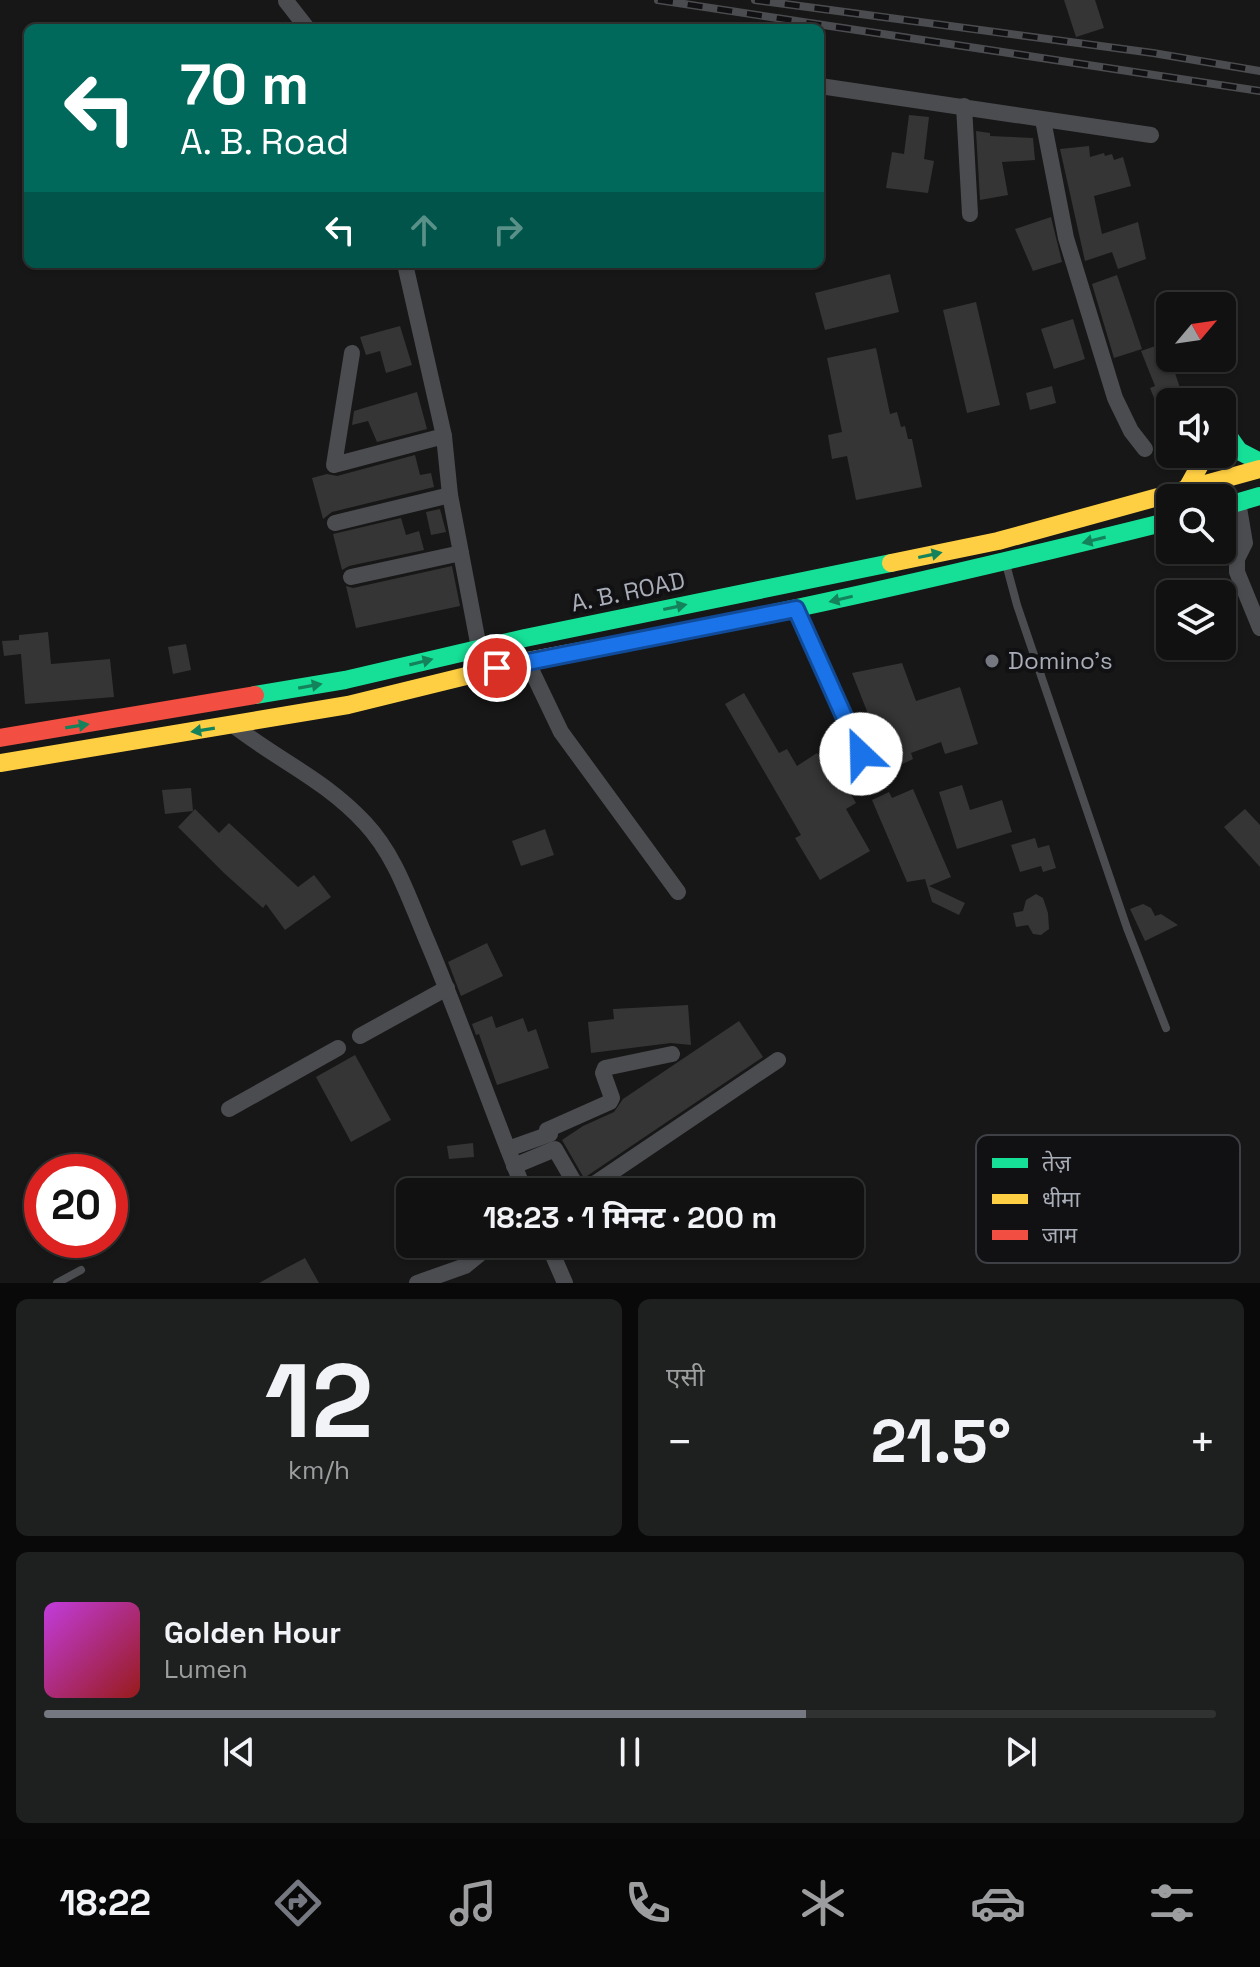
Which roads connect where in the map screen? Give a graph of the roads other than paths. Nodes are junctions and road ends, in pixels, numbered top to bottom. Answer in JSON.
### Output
{"nodes":[{"id":1,"x":286,"y":1,"type":"edge"},
{"id":2,"x":304,"y":24,"type":"edge"},
{"id":3,"x":824,"y":87,"type":"edge"},
{"id":4,"x":964,"y":106,"type":"junction"},
{"id":5,"x":1043,"y":120,"type":"junction"},
{"id":6,"x":1151,"y":135,"type":"dead end"},
{"id":7,"x":970,"y":214,"type":"dead end"},
{"id":8,"x":406,"y":268,"type":"edge"},
{"id":9,"x":352,"y":353,"type":"dead end"},
{"id":10,"x":444,"y":436,"type":"junction"},
{"id":11,"x":1236,"y":447,"type":"edge"},
{"id":12,"x":1145,"y":449,"type":"dead end"},
{"id":13,"x":1260,"y":462,"type":"edge"},
{"id":14,"x":1260,"y":469,"type":"edge"},
{"id":15,"x":1232,"y":478,"type":"junction"},
{"id":16,"x":1216,"y":484,"type":"edge"},
{"id":17,"x":1232,"y":484,"type":"edge"},
{"id":18,"x":450,"y":495,"type":"junction"},
{"id":19,"x":1260,"y":496,"type":"edge"},
{"id":20,"x":1156,"y":502,"type":"edge"},
{"id":21,"x":1236,"y":502,"type":"edge"},
{"id":22,"x":1236,"y":520,"type":"edge"},
{"id":23,"x":335,"y":523,"type":"dead end"},
{"id":24,"x":1156,"y":524,"type":"edge"},
{"id":25,"x":461,"y":553,"type":"junction"},
{"id":26,"x":1006,"y":562,"type":"junction"},
{"id":27,"x":351,"y":577,"type":"dead end"},
{"id":28,"x":796,"y":609,"type":"junction"},
{"id":29,"x":1260,"y":628,"type":"edge"},
{"id":30,"x":479,"y":648,"type":"junction"},
{"id":31,"x":527,"y":661,"type":"junction"},
{"id":32,"x":256,"y":696,"type":"junction"},
{"id":33,"x":270,"y":719,"type":"junction"},
{"id":34,"x":233,"y":725,"type":"junction"},
{"id":35,"x":0,"y":738,"type":"edge"},
{"id":36,"x":861,"y":754,"type":"dead end"},
{"id":37,"x":0,"y":763,"type":"edge"},
{"id":38,"x":678,"y":892,"type":"dead end"},
{"id":39,"x":447,"y":988,"type":"junction"},
{"id":40,"x":1166,"y":1028,"type":"dead end"},
{"id":41,"x":360,"y":1036,"type":"dead end"},
{"id":42,"x":338,"y":1048,"type":"dead end"},
{"id":43,"x":672,"y":1054,"type":"dead end"},
{"id":44,"x":778,"y":1060,"type":"dead end"},
{"id":45,"x":229,"y":1109,"type":"dead end"},
{"id":46,"x":552,"y":1142,"type":"junction"},
{"id":47,"x":508,"y":1149,"type":"junction"},
{"id":48,"x":514,"y":1166,"type":"junction"},
{"id":49,"x":519,"y":1178,"type":"edge"},
{"id":50,"x":475,"y":1258,"type":"edge"},
{"id":51,"x":554,"y":1258,"type":"edge"},
{"id":52,"x":81,"y":1270,"type":"dead end"},
{"id":53,"x":57,"y":1283,"type":"edge"},
{"id":54,"x":417,"y":1283,"type":"edge"},
{"id":55,"x":565,"y":1283,"type":"edge"}],
"edges":[{"from":1,"to":2,"type":"street"},
{"from":3,"to":4,"type":"street"},
{"from":4,"to":5,"type":"street"},
{"from":4,"to":7,"type":"street"},
{"from":5,"to":6,"type":"street"},
{"from":5,"to":12,"type":"street"},
{"from":8,"to":10,"type":"street"},
{"from":9,"to":10,"type":"street"},
{"from":10,"to":18,"type":"street"},
{"from":11,"to":13,"type":"main road"},
{"from":14,"to":15,"type":"main road","name":"A. B. ROAD"},
{"from":15,"to":16,"type":"main road","name":"A. B. ROAD"},
{"from":15,"to":17,"type":"main road"},
{"from":18,"to":23,"type":"street"},
{"from":18,"to":25,"type":"street"},
{"from":19,"to":21,"type":"main road"},
{"from":30,"to":20,"type":"main road","name":"A. B. ROAD","one_way":true},
{"from":22,"to":29,"type":"street"},
{"from":24,"to":26,"type":"main road","name":"A. B. ROAD","one_way":true},
{"from":25,"to":27,"type":"street"},
{"from":25,"to":30,"type":"street"},
{"from":26,"to":28,"type":"main road","name":"A. B. ROAD","one_way":true},
{"from":26,"to":40,"type":"lane"},
{"from":28,"to":31,"type":"main road","name":"A. B. ROAD"},
{"from":28,"to":36,"type":"lane"},
{"from":32,"to":30,"type":"main road","name":"A. B. ROAD","one_way":true},
{"from":31,"to":33,"type":"main road","name":"A. B. ROAD"},
{"from":31,"to":38,"type":"street"},
{"from":32,"to":33,"type":"main road"},
{"from":35,"to":32,"type":"main road","name":"A. B. ROAD","one_way":true},
{"from":33,"to":34,"type":"main road","name":"A. B. ROAD"},
{"from":34,"to":37,"type":"main road","name":"A. B. ROAD","one_way":true},
{"from":34,"to":39,"type":"street"},
{"from":39,"to":41,"type":"street"},
{"from":39,"to":47,"type":"street"},
{"from":42,"to":45,"type":"street"},
{"from":43,"to":46,"type":"street"},
{"from":44,"to":46,"type":"street"},
{"from":46,"to":47,"type":"street"},
{"from":46,"to":48,"type":"street"},
{"from":47,"to":48,"type":"street"},
{"from":48,"to":49,"type":"street"},
{"from":50,"to":54,"type":"street"},
{"from":51,"to":55,"type":"street"},
{"from":52,"to":53,"type":"lane"}]}
